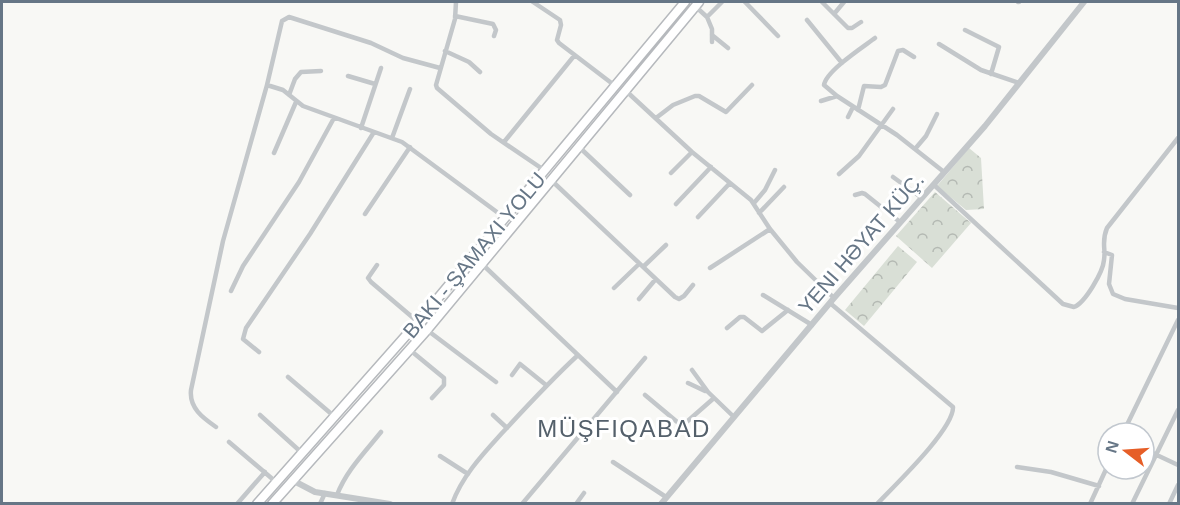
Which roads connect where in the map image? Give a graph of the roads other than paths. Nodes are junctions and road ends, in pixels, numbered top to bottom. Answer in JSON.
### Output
{"nodes":[{"id":1,"x":456,"y":2,"type":"edge"},
{"id":2,"x":533,"y":2,"type":"edge"},
{"id":3,"x":685,"y":2,"type":"edge"},
{"id":4,"x":722,"y":2,"type":"edge"},
{"id":5,"x":745,"y":2,"type":"edge"},
{"id":6,"x":822,"y":2,"type":"edge"},
{"id":7,"x":844,"y":2,"type":"edge"},
{"id":8,"x":1081,"y":3,"type":"edge"},
{"id":9,"x":697,"y":4,"type":"edge"},
{"id":10,"x":834,"y":14,"type":"junction"},
{"id":11,"x":456,"y":16,"type":"junction"},
{"id":12,"x":707,"y":17,"type":"junction"},
{"id":13,"x":807,"y":20,"type":"dead end"},
{"id":14,"x":861,"y":22,"type":"dead end"},
{"id":15,"x":965,"y":30,"type":"dead end"},
{"id":16,"x":712,"y":35,"type":"junction"},
{"id":17,"x":494,"y":36,"type":"dead end"},
{"id":18,"x":778,"y":36,"type":"dead end"},
{"id":19,"x":875,"y":38,"type":"dead end"},
{"id":20,"x":712,"y":42,"type":"dead end"},
{"id":21,"x":939,"y":44,"type":"dead end"},
{"id":22,"x":728,"y":48,"type":"dead end"},
{"id":23,"x":445,"y":51,"type":"junction"},
{"id":24,"x":574,"y":56,"type":"junction"},
{"id":25,"x":914,"y":57,"type":"dead end"},
{"id":26,"x":842,"y":63,"type":"junction"},
{"id":27,"x":381,"y":68,"type":"dead end"},
{"id":28,"x":440,"y":68,"type":"junction"},
{"id":29,"x":321,"y":71,"type":"dead end"},
{"id":30,"x":480,"y":72,"type":"dead end"},
{"id":31,"x":992,"y":74,"type":"junction"},
{"id":32,"x":348,"y":76,"type":"dead end"},
{"id":33,"x":1019,"y":83,"type":"junction"},
{"id":34,"x":375,"y":84,"type":"junction"},
{"id":35,"x":267,"y":85,"type":"junction"},
{"id":36,"x":614,"y":85,"type":"junction"},
{"id":37,"x":752,"y":85,"type":"dead end"},
{"id":38,"x":410,"y":89,"type":"dead end"},
{"id":39,"x":625,"y":90,"type":"junction"},
{"id":40,"x":289,"y":95,"type":"junction"},
{"id":41,"x":837,"y":96,"type":"junction"},
{"id":42,"x":821,"y":101,"type":"dead end"},
{"id":43,"x":296,"y":102,"type":"junction"},
{"id":44,"x":856,"y":109,"type":"junction"},
{"id":45,"x":893,"y":110,"type":"dead end"},
{"id":46,"x":938,"y":114,"type":"dead end"},
{"id":47,"x":848,"y":117,"type":"dead end"},
{"id":48,"x":334,"y":118,"type":"junction"},
{"id":49,"x":656,"y":118,"type":"junction"},
{"id":50,"x":883,"y":125,"type":"junction"},
{"id":51,"x":361,"y":128,"type":"junction"},
{"id":52,"x":374,"y":132,"type":"junction"},
{"id":53,"x":393,"y":138,"type":"junction"},
{"id":54,"x":1179,"y":138,"type":"edge"},
{"id":55,"x":504,"y":142,"type":"junction"},
{"id":56,"x":578,"y":146,"type":"junction"},
{"id":57,"x":410,"y":147,"type":"junction"},
{"id":58,"x":915,"y":149,"type":"junction"},
{"id":59,"x":692,"y":152,"type":"junction"},
{"id":60,"x":274,"y":153,"type":"dead end"},
{"id":61,"x":711,"y":167,"type":"junction"},
{"id":62,"x":544,"y":170,"type":"junction"},
{"id":63,"x":775,"y":170,"type":"dead end"},
{"id":64,"x":944,"y":172,"type":"junction"},
{"id":65,"x":671,"y":173,"type":"dead end"},
{"id":66,"x":839,"y":174,"type":"dead end"},
{"id":67,"x":893,"y":177,"type":"dead end"},
{"id":68,"x":551,"y":180,"type":"junction"},
{"id":69,"x":730,"y":183,"type":"junction"},
{"id":70,"x":934,"y":185,"type":"junction"},
{"id":71,"x":784,"y":187,"type":"dead end"},
{"id":72,"x":630,"y":195,"type":"dead end"},
{"id":73,"x":855,"y":195,"type":"dead end"},
{"id":74,"x":922,"y":198,"type":"junction"},
{"id":75,"x":754,"y":203,"type":"junction"},
{"id":76,"x":676,"y":204,"type":"dead end"},
{"id":77,"x":759,"y":213,"type":"junction"},
{"id":78,"x":365,"y":214,"type":"dead end"},
{"id":79,"x":698,"y":217,"type":"dead end"},
{"id":80,"x":505,"y":218,"type":"junction"},
{"id":81,"x":900,"y":222,"type":"junction"},
{"id":82,"x":770,"y":229,"type":"junction"},
{"id":83,"x":666,"y":245,"type":"dead end"},
{"id":84,"x":1104,"y":252,"type":"junction"},
{"id":85,"x":482,"y":264,"type":"junction"},
{"id":86,"x":377,"y":265,"type":"dead end"},
{"id":87,"x":641,"y":266,"type":"junction"},
{"id":88,"x":710,"y":268,"type":"dead end"},
{"id":89,"x":656,"y":280,"type":"junction"},
{"id":90,"x":693,"y":285,"type":"dead end"},
{"id":91,"x":614,"y":288,"type":"dead end"},
{"id":92,"x":231,"y":291,"type":"dead end"},
{"id":93,"x":763,"y":295,"type":"dead end"},
{"id":94,"x":639,"y":299,"type":"dead end"},
{"id":95,"x":832,"y":301,"type":"junction"},
{"id":96,"x":1179,"y":308,"type":"edge"},
{"id":97,"x":788,"y":310,"type":"junction"},
{"id":98,"x":1179,"y":320,"type":"edge"},
{"id":99,"x":418,"y":322,"type":"junction"},
{"id":100,"x":812,"y":326,"type":"junction"},
{"id":101,"x":727,"y":328,"type":"dead end"},
{"id":102,"x":426,"y":330,"type":"junction"},
{"id":103,"x":410,"y":350,"type":"junction"},
{"id":104,"x":259,"y":352,"type":"dead end"},
{"id":105,"x":577,"y":356,"type":"junction"},
{"id":106,"x":645,"y":358,"type":"dead end"},
{"id":107,"x":692,"y":370,"type":"dead end"},
{"id":108,"x":512,"y":375,"type":"dead end"},
{"id":109,"x":288,"y":377,"type":"dead end"},
{"id":110,"x":496,"y":382,"type":"dead end"},
{"id":111,"x":688,"y":383,"type":"dead end"},
{"id":112,"x":546,"y":385,"type":"junction"},
{"id":113,"x":617,"y":392,"type":"junction"},
{"id":114,"x":708,"y":393,"type":"junction"},
{"id":115,"x":645,"y":395,"type":"dead end"},
{"id":116,"x":432,"y":398,"type":"dead end"},
{"id":117,"x":714,"y":398,"type":"junction"},
{"id":118,"x":1179,"y":410,"type":"edge"},
{"id":119,"x":492,"y":414,"type":"dead end"},
{"id":120,"x":260,"y":415,"type":"dead end"},
{"id":121,"x":334,"y":417,"type":"junction"},
{"id":122,"x":734,"y":417,"type":"junction"},
{"id":123,"x":1129,"y":421,"type":"edge"},
{"id":124,"x":216,"y":427,"type":"dead end"},
{"id":125,"x":507,"y":428,"type":"junction"},
{"id":126,"x":381,"y":432,"type":"dead end"},
{"id":127,"x":229,"y":442,"type":"dead end"},
{"id":128,"x":302,"y":453,"type":"junction"},
{"id":129,"x":1157,"y":455,"type":"junction"},
{"id":130,"x":440,"y":456,"type":"dead end"},
{"id":131,"x":613,"y":462,"type":"dead end"},
{"id":132,"x":1179,"y":465,"type":"edge"},
{"id":133,"x":1017,"y":467,"type":"dead end"},
{"id":134,"x":265,"y":472,"type":"junction"},
{"id":135,"x":468,"y":474,"type":"junction"},
{"id":136,"x":292,"y":480,"type":"junction"},
{"id":137,"x":1101,"y":481,"type":"edge"},
{"id":138,"x":276,"y":482,"type":"junction"},
{"id":139,"x":1179,"y":485,"type":"edge"},
{"id":140,"x":1099,"y":486,"type":"junction"},
{"id":141,"x":325,"y":493,"type":"junction"},
{"id":142,"x":584,"y":494,"type":"dead end"},
{"id":143,"x":337,"y":495,"type":"junction"},
{"id":144,"x":666,"y":497,"type":"junction"},
{"id":145,"x":371,"y":502,"type":"edge"},
{"id":146,"x":237,"y":504,"type":"edge"},
{"id":147,"x":257,"y":504,"type":"edge"},
{"id":148,"x":272,"y":504,"type":"edge"},
{"id":149,"x":320,"y":504,"type":"edge"},
{"id":150,"x":390,"y":504,"type":"edge"},
{"id":151,"x":452,"y":504,"type":"edge"},
{"id":152,"x":522,"y":504,"type":"edge"},
{"id":153,"x":576,"y":504,"type":"edge"},
{"id":154,"x":661,"y":504,"type":"edge"},
{"id":155,"x":877,"y":504,"type":"edge"},
{"id":156,"x":1090,"y":504,"type":"edge"},
{"id":157,"x":1132,"y":504,"type":"edge"},
{"id":158,"x":1170,"y":504,"type":"edge"}],
"edges":[{"from":1,"to":11,"type":"street"},
{"from":2,"to":24,"type":"street"},
{"from":3,"to":36,"type":"highway"},
{"from":4,"to":12,"type":"street"},
{"from":5,"to":18,"type":"street"},
{"from":6,"to":10,"type":"street"},
{"from":7,"to":10,"type":"street"},
{"from":8,"to":33,"type":"street","name":"YENI HƏYAT KÜÇ."},
{"from":9,"to":12,"type":"street"},
{"from":9,"to":39,"type":"highway"},
{"from":10,"to":14,"type":"street"},
{"from":11,"to":17,"type":"street"},
{"from":11,"to":23,"type":"street"},
{"from":12,"to":16,"type":"street"},
{"from":13,"to":26,"type":"street"},
{"from":15,"to":31,"type":"street"},
{"from":16,"to":20,"type":"street"},
{"from":16,"to":22,"type":"street"},
{"from":19,"to":26,"type":"street"},
{"from":21,"to":31,"type":"street"},
{"from":23,"to":28,"type":"street"},
{"from":23,"to":30,"type":"street"},
{"from":24,"to":36,"type":"street"},
{"from":24,"to":55,"type":"street"},
{"from":25,"to":44,"type":"street"},
{"from":26,"to":41,"type":"street"},
{"from":27,"to":34,"type":"street"},
{"from":28,"to":35,"type":"street"},
{"from":28,"to":55,"type":"street"},
{"from":29,"to":40,"type":"street"},
{"from":31,"to":33,"type":"street"},
{"from":32,"to":34,"type":"street"},
{"from":33,"to":64,"type":"street","name":"YENI HƏYAT KÜÇ."},
{"from":34,"to":51,"type":"street"},
{"from":35,"to":40,"type":"street"},
{"from":35,"to":124,"type":"street"},
{"from":36,"to":62,"type":"highway"},
{"from":37,"to":49,"type":"street"},
{"from":38,"to":53,"type":"street"},
{"from":39,"to":49,"type":"street"},
{"from":39,"to":56,"type":"highway"},
{"from":40,"to":43,"type":"street"},
{"from":41,"to":42,"type":"street"},
{"from":41,"to":44,"type":"street"},
{"from":43,"to":48,"type":"street"},
{"from":43,"to":60,"type":"street"},
{"from":44,"to":47,"type":"street"},
{"from":44,"to":50,"type":"street"},
{"from":45,"to":50,"type":"street"},
{"from":46,"to":58,"type":"street"},
{"from":48,"to":51,"type":"street"},
{"from":48,"to":92,"type":"street"},
{"from":49,"to":59,"type":"street"},
{"from":50,"to":58,"type":"street"},
{"from":50,"to":66,"type":"street"},
{"from":51,"to":52,"type":"street"},
{"from":52,"to":53,"type":"street"},
{"from":52,"to":104,"type":"street"},
{"from":53,"to":57,"type":"street"},
{"from":54,"to":84,"type":"street"},
{"from":55,"to":62,"type":"street"},
{"from":56,"to":68,"type":"highway"},
{"from":56,"to":72,"type":"street"},
{"from":57,"to":78,"type":"street"},
{"from":57,"to":80,"type":"street"},
{"from":58,"to":64,"type":"street"},
{"from":59,"to":61,"type":"street"},
{"from":59,"to":65,"type":"street"},
{"from":61,"to":69,"type":"street"},
{"from":61,"to":76,"type":"street"},
{"from":62,"to":80,"type":"highway"},
{"from":63,"to":75,"type":"street"},
{"from":64,"to":70,"type":"street","name":"YENI HƏYAT KÜÇ."},
{"from":67,"to":74,"type":"street"},
{"from":68,"to":85,"type":"highway"},
{"from":68,"to":87,"type":"street"},
{"from":69,"to":75,"type":"street"},
{"from":69,"to":79,"type":"street"},
{"from":70,"to":74,"type":"street","name":"YENI HƏYAT KÜÇ."},
{"from":70,"to":84,"type":"street"},
{"from":71,"to":77,"type":"street"},
{"from":73,"to":81,"type":"street"},
{"from":74,"to":81,"type":"street","name":"YENI HƏYAT KÜÇ."},
{"from":75,"to":77,"type":"street"},
{"from":77,"to":82,"type":"street"},
{"from":80,"to":99,"type":"highway"},
{"from":81,"to":95,"type":"street","name":"YENI HƏYAT KÜÇ."},
{"from":82,"to":88,"type":"street"},
{"from":82,"to":95,"type":"street"},
{"from":83,"to":87,"type":"street"},
{"from":84,"to":96,"type":"street"},
{"from":85,"to":102,"type":"highway"},
{"from":85,"to":105,"type":"street"},
{"from":86,"to":99,"type":"street"},
{"from":87,"to":89,"type":"street"},
{"from":87,"to":91,"type":"street"},
{"from":89,"to":90,"type":"street"},
{"from":89,"to":94,"type":"street"},
{"from":93,"to":97,"type":"street"},
{"from":95,"to":100,"type":"street","name":"YENI HƏYAT KÜÇ."},
{"from":95,"to":155,"type":"street"},
{"from":97,"to":100,"type":"street"},
{"from":97,"to":101,"type":"street"},
{"from":98,"to":123,"type":"street"},
{"from":99,"to":121,"type":"highway"},
{"from":100,"to":122,"type":"street","name":"YENI HƏYAT KÜÇ."},
{"from":102,"to":103,"type":"highway"},
{"from":102,"to":110,"type":"street"},
{"from":103,"to":116,"type":"street"},
{"from":103,"to":136,"type":"highway"},
{"from":105,"to":112,"type":"street"},
{"from":105,"to":113,"type":"street"},
{"from":106,"to":113,"type":"street"},
{"from":107,"to":114,"type":"street"},
{"from":108,"to":112,"type":"street"},
{"from":109,"to":121,"type":"street"},
{"from":111,"to":114,"type":"street"},
{"from":112,"to":125,"type":"street"},
{"from":113,"to":152,"type":"street"},
{"from":114,"to":117,"type":"street"},
{"from":115,"to":117,"type":"street"},
{"from":117,"to":122,"type":"street"},
{"from":118,"to":129,"type":"street"},
{"from":119,"to":125,"type":"street"},
{"from":120,"to":128,"type":"street"},
{"from":121,"to":128,"type":"highway"},
{"from":122,"to":144,"type":"street","name":"YENI HƏYAT KÜÇ."},
{"from":125,"to":135,"type":"street"},
{"from":126,"to":143,"type":"street"},
{"from":127,"to":134,"type":"street"},
{"from":128,"to":138,"type":"highway"},
{"from":129,"to":132,"type":"street"},
{"from":129,"to":157,"type":"street"},
{"from":130,"to":135,"type":"street"},
{"from":131,"to":144,"type":"street"},
{"from":133,"to":140,"type":"street"},
{"from":134,"to":138,"type":"street"},
{"from":134,"to":146,"type":"street"},
{"from":135,"to":151,"type":"street"},
{"from":136,"to":141,"type":"street"},
{"from":136,"to":148,"type":"highway"},
{"from":137,"to":140,"type":"street"},
{"from":138,"to":147,"type":"highway"},
{"from":139,"to":158,"type":"street"},
{"from":140,"to":156,"type":"street"},
{"from":141,"to":143,"type":"street"},
{"from":141,"to":149,"type":"street"},
{"from":142,"to":153,"type":"street"},
{"from":143,"to":145,"type":"street"},
{"from":144,"to":154,"type":"street","name":"YENI HƏYAT KÜÇ."},
{"from":145,"to":150,"type":"street"}]}
